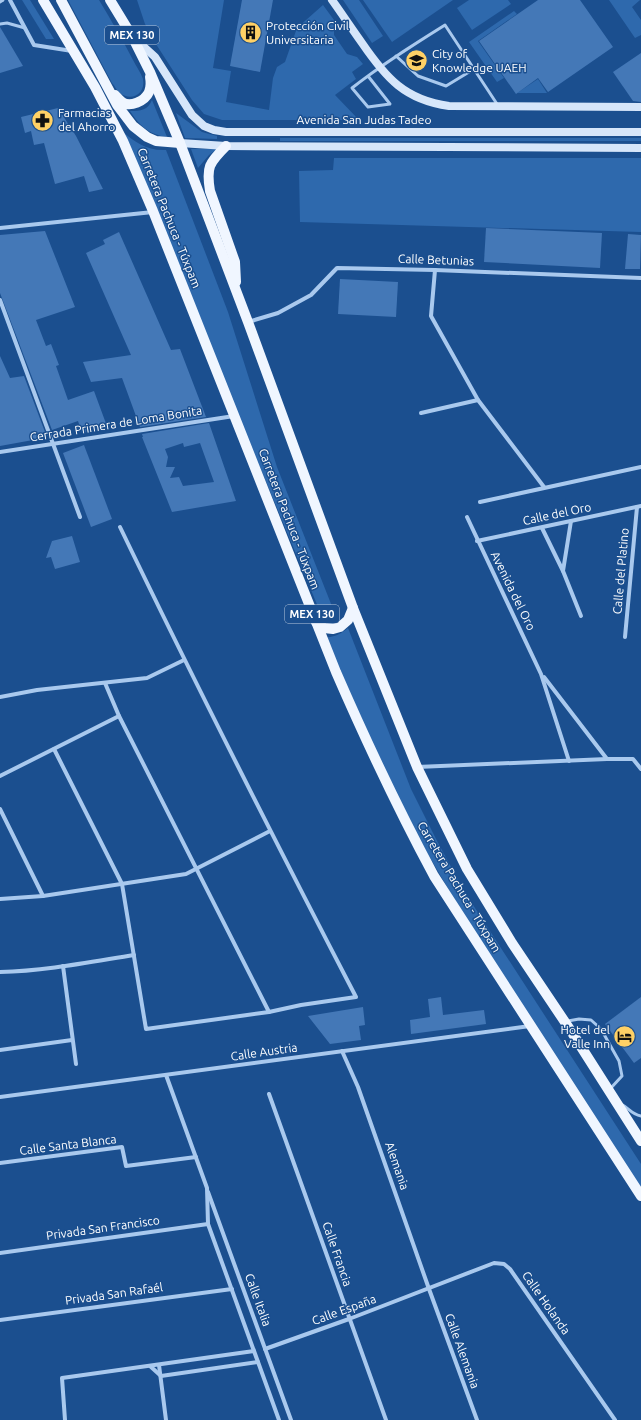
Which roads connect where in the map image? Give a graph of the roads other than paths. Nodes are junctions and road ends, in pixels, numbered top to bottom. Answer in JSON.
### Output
{"nodes":[{"id":1,"x":2,"y":0,"type":"edge"},
{"id":2,"x":10,"y":0,"type":"edge"},
{"id":3,"x":44,"y":0,"type":"edge"},
{"id":4,"x":60,"y":0,"type":"edge"},
{"id":5,"x":110,"y":0,"type":"edge"},
{"id":6,"x":332,"y":0,"type":"edge"},
{"id":7,"x":0,"y":2,"type":"edge"},
{"id":8,"x":0,"y":24,"type":"edge"},
{"id":9,"x":25,"y":28,"type":"junction"},
{"id":10,"x":132,"y":36,"type":"junction"},
{"id":11,"x":73,"y":51,"type":"junction"},
{"id":12,"x":396,"y":56,"type":"junction"},
{"id":13,"x":379,"y":68,"type":"junction"},
{"id":14,"x":474,"y":69,"type":"junction"},
{"id":15,"x":150,"y":72,"type":"junction"},
{"id":16,"x":368,"y":76,"type":"junction"},
{"id":17,"x":105,"y":82,"type":"junction"},
{"id":18,"x":499,"y":106,"type":"junction"},
{"id":19,"x":641,"y":107,"type":"edge"},
{"id":20,"x":226,"y":132,"type":"junction"},
{"id":21,"x":641,"y":132,"type":"edge"},
{"id":22,"x":180,"y":143,"type":"junction"},
{"id":23,"x":226,"y":146,"type":"junction"},
{"id":24,"x":641,"y":148,"type":"edge"},
{"id":25,"x":154,"y":212,"type":"junction"},
{"id":26,"x":0,"y":228,"type":"edge"},
{"id":27,"x":435,"y":270,"type":"junction"},
{"id":28,"x":641,"y":278,"type":"edge"},
{"id":29,"x":237,"y":294,"type":"junction"},
{"id":30,"x":0,"y":300,"type":"edge"},
{"id":31,"x":248,"y":322,"type":"junction"},
{"id":32,"x":478,"y":400,"type":"junction"},
{"id":33,"x":421,"y":413,"type":"dead end"},
{"id":34,"x":235,"y":416,"type":"junction"},
{"id":35,"x":53,"y":444,"type":"junction"},
{"id":36,"x":0,"y":452,"type":"edge"},
{"id":37,"x":641,"y":467,"type":"edge"},
{"id":38,"x":544,"y":488,"type":"junction"},
{"id":39,"x":480,"y":502,"type":"dead end"},
{"id":40,"x":639,"y":507,"type":"edge"},
{"id":41,"x":80,"y":517,"type":"dead end"},
{"id":42,"x":467,"y":517,"type":"dead end"},
{"id":43,"x":571,"y":521,"type":"junction"},
{"id":44,"x":120,"y":527,"type":"dead end"},
{"id":45,"x":542,"y":528,"type":"junction"},
{"id":46,"x":478,"y":541,"type":"junction"},
{"id":47,"x":563,"y":571,"type":"junction"},
{"id":48,"x":353,"y":608,"type":"junction"},
{"id":49,"x":581,"y":616,"type":"dead end"},
{"id":50,"x":316,"y":622,"type":"junction"},
{"id":51,"x":625,"y":637,"type":"dead end"},
{"id":52,"x":184,"y":660,"type":"junction"},
{"id":53,"x":541,"y":674,"type":"junction"},
{"id":54,"x":105,"y":683,"type":"junction"},
{"id":55,"x":0,"y":697,"type":"edge"},
{"id":56,"x":119,"y":716,"type":"junction"},
{"id":57,"x":54,"y":749,"type":"junction"},
{"id":58,"x":607,"y":759,"type":"junction"},
{"id":59,"x":569,"y":761,"type":"junction"},
{"id":60,"x":417,"y":767,"type":"junction"},
{"id":61,"x":641,"y":769,"type":"edge"},
{"id":62,"x":0,"y":776,"type":"edge"},
{"id":63,"x":0,"y":809,"type":"edge"},
{"id":64,"x":270,"y":831,"type":"junction"},
{"id":65,"x":197,"y":870,"type":"junction"},
{"id":66,"x":122,"y":884,"type":"junction"},
{"id":67,"x":43,"y":896,"type":"junction"},
{"id":68,"x":0,"y":899,"type":"edge"},
{"id":69,"x":134,"y":955,"type":"junction"},
{"id":70,"x":63,"y":966,"type":"junction"},
{"id":71,"x":0,"y":972,"type":"edge"},
{"id":72,"x":269,"y":1012,"type":"junction"},
{"id":73,"x":565,"y":1022,"type":"junction"},
{"id":74,"x":531,"y":1026,"type":"junction"},
{"id":75,"x":72,"y":1040,"type":"junction"},
{"id":76,"x":0,"y":1050,"type":"edge"},
{"id":77,"x":342,"y":1052,"type":"junction"},
{"id":78,"x":76,"y":1064,"type":"dead end"},
{"id":79,"x":166,"y":1075,"type":"junction"},
{"id":80,"x":609,"y":1090,"type":"junction"},
{"id":81,"x":269,"y":1094,"type":"dead end"},
{"id":82,"x":0,"y":1097,"type":"edge"},
{"id":83,"x":617,"y":1102,"type":"junction"},
{"id":84,"x":641,"y":1116,"type":"edge"},
{"id":85,"x":641,"y":1141,"type":"edge"},
{"id":86,"x":196,"y":1157,"type":"junction"},
{"id":87,"x":0,"y":1163,"type":"edge"},
{"id":88,"x":207,"y":1188,"type":"junction"},
{"id":89,"x":641,"y":1196,"type":"edge"},
{"id":90,"x":208,"y":1224,"type":"junction"},
{"id":91,"x":0,"y":1253,"type":"edge"},
{"id":92,"x":232,"y":1289,"type":"junction"},
{"id":93,"x":429,"y":1289,"type":"junction"},
{"id":94,"x":0,"y":1320,"type":"edge"},
{"id":95,"x":349,"y":1320,"type":"junction"},
{"id":96,"x":265,"y":1349,"type":"junction"},
{"id":97,"x":254,"y":1351,"type":"junction"},
{"id":98,"x":258,"y":1362,"type":"junction"},
{"id":99,"x":159,"y":1365,"type":"junction"},
{"id":100,"x":150,"y":1366,"type":"junction"},
{"id":101,"x":161,"y":1376,"type":"junction"},
{"id":102,"x":65,"y":1420,"type":"edge"},
{"id":103,"x":166,"y":1420,"type":"edge"},
{"id":104,"x":279,"y":1420,"type":"edge"},
{"id":105,"x":291,"y":1420,"type":"edge"},
{"id":106,"x":386,"y":1420,"type":"edge"},
{"id":107,"x":477,"y":1420,"type":"edge"},
{"id":108,"x":615,"y":1420,"type":"edge"}],
"edges":[{"from":1,"to":7,"type":"lane"},
{"from":2,"to":9,"type":"street"},
{"from":3,"to":11,"type":"main road","name":"Carretera Pachuca - Túxpam","number":"MEX 130"},
{"from":4,"to":17,"type":"main road"},
{"from":5,"to":10,"type":"main road","name":"Carretera Pachuca - Túxpam","number":"MEX 130"},
{"from":6,"to":13,"type":"street"},
{"from":8,"to":9,"type":"lane"},
{"from":9,"to":11,"type":"street"},
{"from":10,"to":15,"type":"main road","name":"Carretera Pachuca - Túxpam","number":"MEX 130"},
{"from":10,"to":20,"type":"street","name":"Avenida San Judas Tadeo"},
{"from":11,"to":25,"type":"main road","name":"Carretera Pachuca - Túxpam","number":"MEX 130"},
{"from":12,"to":13,"type":"lane"},
{"from":12,"to":14,"type":"lane"},
{"from":12,"to":14,"type":"lane"},
{"from":13,"to":16,"type":"lane"},
{"from":13,"to":18,"type":"street"},
{"from":14,"to":18,"type":"lane"},
{"from":15,"to":17,"type":"main road"},
{"from":15,"to":22,"type":"main road","name":"Carretera Pachuca - Túxpam","number":"MEX 130"},
{"from":16,"to":16,"type":"lane"},
{"from":17,"to":22,"type":"main road"},
{"from":18,"to":19,"type":"street"},
{"from":20,"to":21,"type":"street","name":"Avenida San Judas Tadeo"},
{"from":20,"to":23,"type":"street"},
{"from":22,"to":23,"type":"street"},
{"from":22,"to":29,"type":"main road","name":"Carretera Pachuca - Túxpam","number":"MEX 130"},
{"from":23,"to":24,"type":"street"},
{"from":23,"to":29,"type":"main road"},
{"from":25,"to":26,"type":"street"},
{"from":25,"to":34,"type":"main road","name":"Carretera Pachuca - Túxpam","number":"MEX 130"},
{"from":27,"to":28,"type":"street","name":"Calle Betunias"},
{"from":27,"to":31,"type":"street","name":"Calle Betunias"},
{"from":27,"to":32,"type":"street"},
{"from":29,"to":31,"type":"main road","name":"Carretera Pachuca - Túxpam","number":"MEX 130"},
{"from":30,"to":35,"type":"street"},
{"from":31,"to":48,"type":"main road","name":"Carretera Pachuca - Túxpam","number":"MEX 130"},
{"from":32,"to":33,"type":"street"},
{"from":32,"to":38,"type":"street"},
{"from":34,"to":35,"type":"street","name":"Cerrada Primera de Loma Bonita"},
{"from":34,"to":50,"type":"main road","name":"Carretera Pachuca - Túxpam","number":"MEX 130"},
{"from":35,"to":36,"type":"street","name":"Cerrada Primera de Loma Bonita"},
{"from":35,"to":41,"type":"street"},
{"from":37,"to":38,"type":"street"},
{"from":38,"to":39,"type":"street"},
{"from":40,"to":43,"type":"street","name":"Calle del Oro"},
{"from":40,"to":51,"type":"street","name":"Calle del Platino"},
{"from":42,"to":46,"type":"street","name":"Avenida del Oro"},
{"from":43,"to":45,"type":"street","name":"Calle del Oro"},
{"from":43,"to":47,"type":"street"},
{"from":44,"to":52,"type":"street"},
{"from":45,"to":46,"type":"street","name":"Calle del Oro"},
{"from":45,"to":47,"type":"street"},
{"from":46,"to":53,"type":"street","name":"Avenida del Oro"},
{"from":47,"to":49,"type":"street"},
{"from":48,"to":50,"type":"main road"},
{"from":48,"to":60,"type":"main road","name":"Carretera Pachuca - Túxpam","number":"MEX 130"},
{"from":50,"to":74,"type":"main road","name":"Carretera Pachuca - Túxpam","number":"MEX 130"},
{"from":52,"to":54,"type":"street"},
{"from":52,"to":64,"type":"street"},
{"from":53,"to":58,"type":"street","name":"Avenida del Oro"},
{"from":53,"to":59,"type":"street","name":"Avenida del Oro"},
{"from":54,"to":55,"type":"street"},
{"from":54,"to":56,"type":"street"},
{"from":56,"to":57,"type":"street"},
{"from":56,"to":65,"type":"street"},
{"from":57,"to":62,"type":"street"},
{"from":57,"to":66,"type":"street"},
{"from":58,"to":59,"type":"street"},
{"from":58,"to":61,"type":"street"},
{"from":59,"to":60,"type":"street"},
{"from":60,"to":73,"type":"main road","name":"Carretera Pachuca - Túxpam","number":"MEX 130"},
{"from":63,"to":67,"type":"street"},
{"from":64,"to":65,"type":"street"},
{"from":64,"to":72,"type":"street"},
{"from":65,"to":66,"type":"street"},
{"from":65,"to":72,"type":"street"},
{"from":66,"to":67,"type":"street"},
{"from":66,"to":69,"type":"street"},
{"from":67,"to":68,"type":"street"},
{"from":69,"to":70,"type":"street"},
{"from":69,"to":72,"type":"street"},
{"from":70,"to":71,"type":"street"},
{"from":70,"to":75,"type":"street"},
{"from":73,"to":80,"type":"main road","name":"Carretera Pachuca - Túxpam","number":"MEX 130"},
{"from":73,"to":80,"type":"lane"},
{"from":74,"to":77,"type":"street","name":"Calle Austria"},
{"from":74,"to":89,"type":"main road","name":"Carretera Pachuca - Túxpam","number":"MEX 130"},
{"from":75,"to":76,"type":"street"},
{"from":75,"to":78,"type":"street"},
{"from":77,"to":79,"type":"street","name":"Calle Austria"},
{"from":77,"to":93,"type":"street","name":"Alemania"},
{"from":79,"to":82,"type":"street","name":"Calle Austria"},
{"from":79,"to":86,"type":"street","name":"Calle Italia"},
{"from":80,"to":83,"type":"main road","name":"Carretera Pachuca - Túxpam","number":"MEX 130"},
{"from":81,"to":95,"type":"street","name":"Calle Francia"},
{"from":83,"to":84,"type":"lane"},
{"from":83,"to":85,"type":"main road","name":"Carretera Pachuca - Túxpam","number":"MEX 130"},
{"from":86,"to":87,"type":"street","name":"Calle Santa Blanca"},
{"from":86,"to":88,"type":"street","name":"Calle Italia"},
{"from":88,"to":90,"type":"street","name":"Calle Italia"},
{"from":88,"to":96,"type":"street","name":"Calle Italia"},
{"from":90,"to":91,"type":"street","name":"Privada San Francisco"},
{"from":90,"to":92,"type":"street","name":"Calle Italia"},
{"from":92,"to":94,"type":"street","name":"Privada San Rafaél"},
{"from":92,"to":97,"type":"street","name":"Calle Italia"},
{"from":93,"to":95,"type":"street","name":"Calle España"},
{"from":93,"to":107,"type":"street","name":"Calle Alemania"},
{"from":93,"to":108,"type":"street","name":"Calle Holanda"},
{"from":95,"to":96,"type":"street","name":"Calle España"},
{"from":95,"to":106,"type":"street","name":"Calle Francia"},
{"from":96,"to":105,"type":"street","name":"Calle Italia"},
{"from":97,"to":98,"type":"street","name":"Calle Italia"},
{"from":97,"to":99,"type":"street"},
{"from":98,"to":101,"type":"street"},
{"from":98,"to":104,"type":"street","name":"Calle Italia"},
{"from":99,"to":100,"type":"street"},
{"from":99,"to":101,"type":"street"},
{"from":100,"to":101,"type":"street"},
{"from":100,"to":102,"type":"street"},
{"from":101,"to":103,"type":"street"}]}
